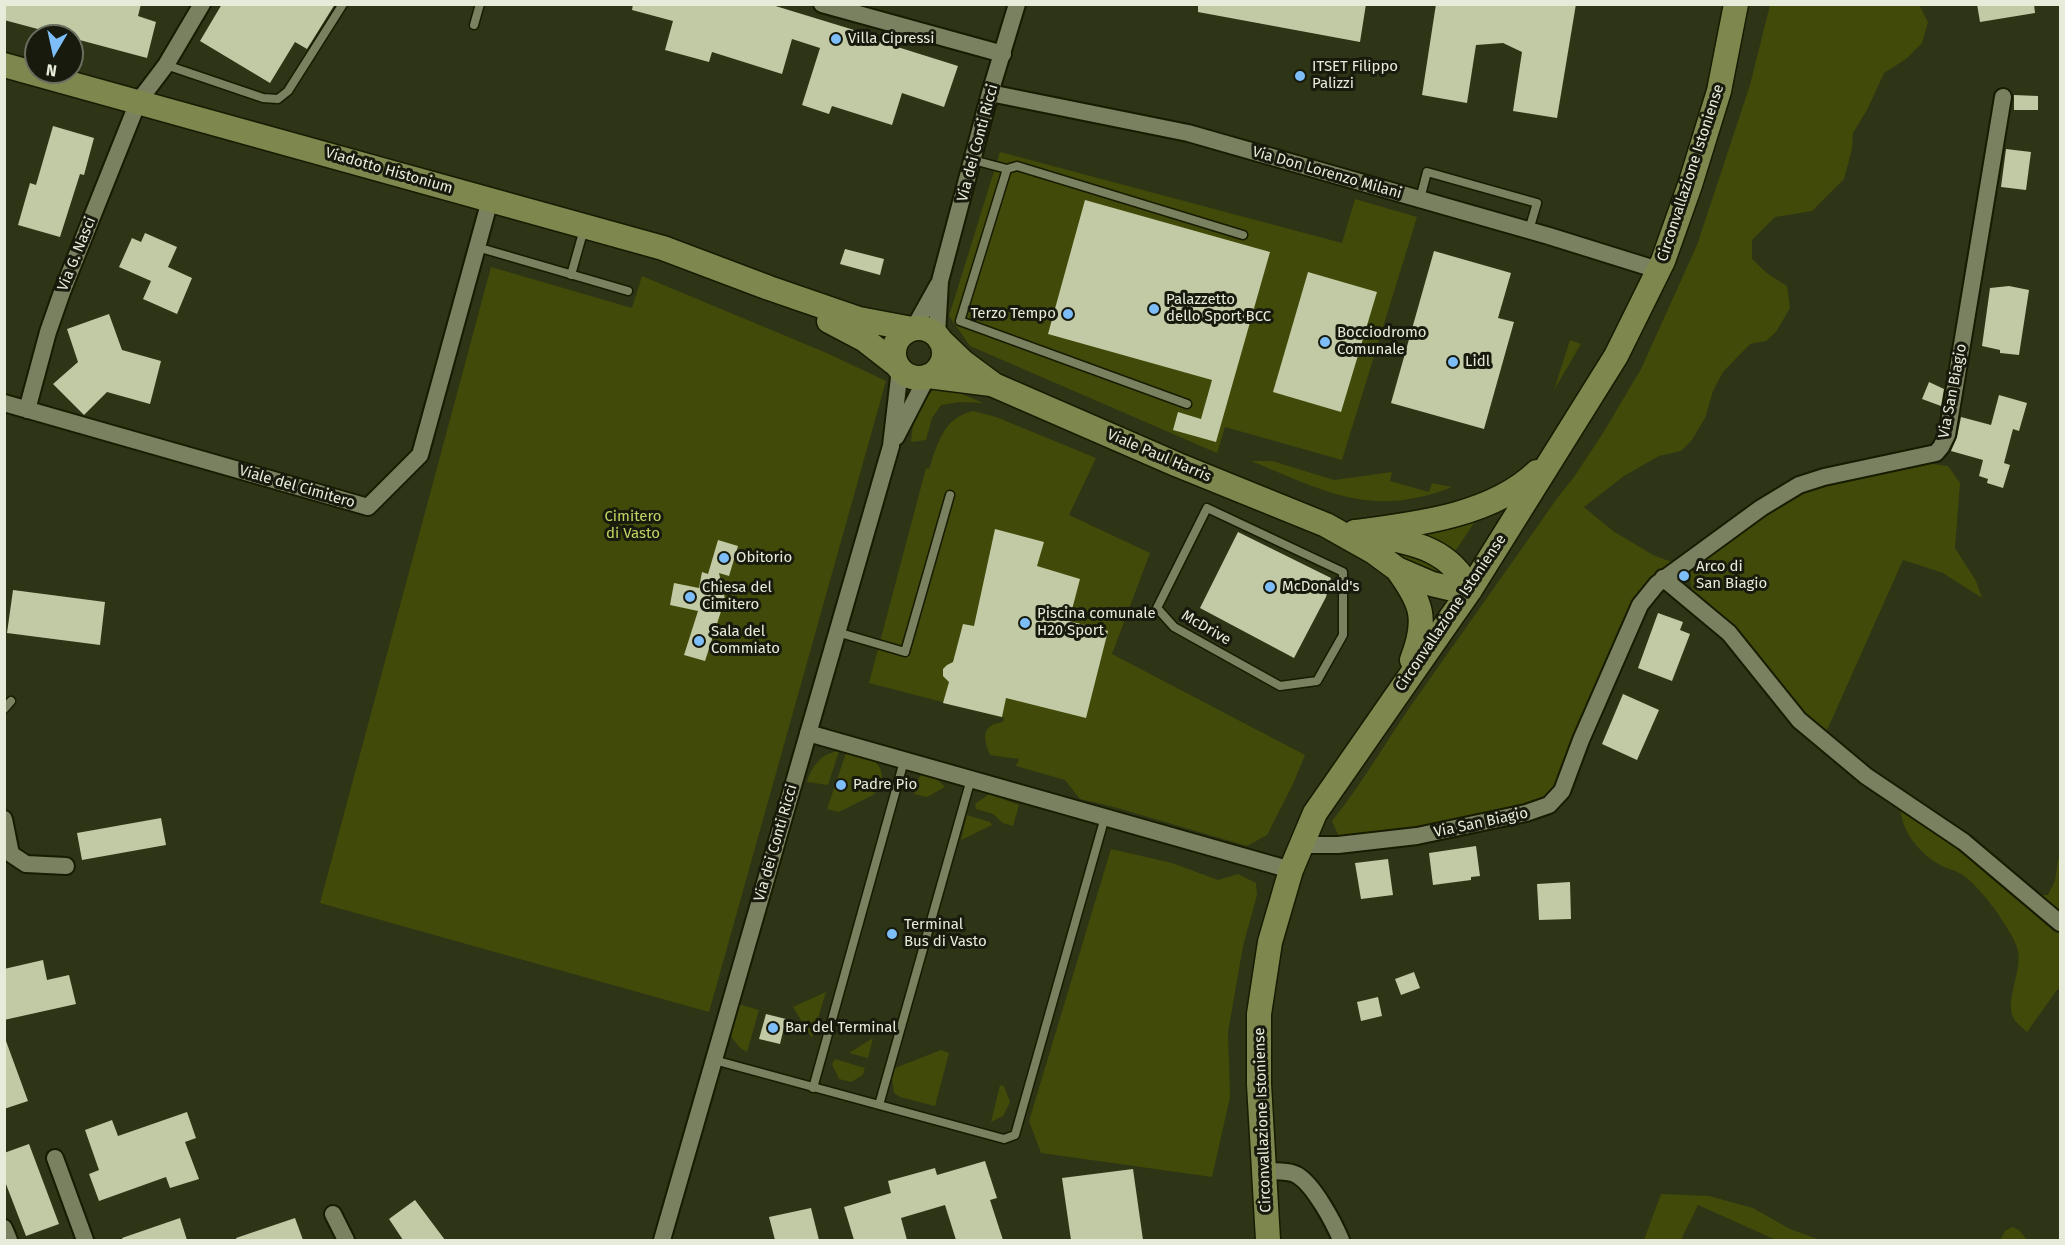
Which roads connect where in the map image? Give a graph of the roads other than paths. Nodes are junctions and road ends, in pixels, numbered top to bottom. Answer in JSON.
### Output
{"nodes":[{"id":1,"x":202,"y":4,"type":"edge"},
{"id":2,"x":343,"y":4,"type":"edge"},
{"id":3,"x":480,"y":4,"type":"edge"},
{"id":4,"x":1017,"y":4,"type":"edge"},
{"id":5,"x":1736,"y":4,"type":"edge"},
{"id":6,"x":826,"y":5,"type":"edge"},
{"id":7,"x":474,"y":25,"type":"dead end"},
{"id":8,"x":1003,"y":54,"type":"junction"},
{"id":9,"x":4,"y":65,"type":"edge"},
{"id":10,"x":166,"y":65,"type":"junction"},
{"id":11,"x":990,"y":93,"type":"junction"},
{"id":12,"x":2003,"y":97,"type":"dead end"},
{"id":13,"x":138,"y":102,"type":"junction"},
{"id":14,"x":973,"y":160,"type":"junction"},
{"id":15,"x":1007,"y":169,"type":"junction"},
{"id":16,"x":1420,"y":199,"type":"junction"},
{"id":17,"x":490,"y":200,"type":"junction"},
{"id":18,"x":585,"y":225,"type":"junction"},
{"id":19,"x":1529,"y":230,"type":"junction"},
{"id":20,"x":1243,"y":235,"type":"dead end"},
{"id":21,"x":477,"y":248,"type":"junction"},
{"id":22,"x":1658,"y":270,"type":"junction"},
{"id":23,"x":571,"y":275,"type":"junction"},
{"id":24,"x":940,"y":281,"type":"junction"},
{"id":25,"x":769,"y":288,"type":"junction"},
{"id":26,"x":628,"y":291,"type":"dead end"},
{"id":27,"x":913,"y":329,"type":"junction"},
{"id":28,"x":938,"y":338,"type":"junction"},
{"id":29,"x":898,"y":367,"type":"junction"},
{"id":30,"x":928,"y":377,"type":"junction"},
{"id":31,"x":993,"y":385,"type":"junction"},
{"id":32,"x":4,"y":403,"type":"edge"},
{"id":33,"x":1187,"y":404,"type":"dead end"},
{"id":34,"x":27,"y":410,"type":"junction"},
{"id":35,"x":891,"y":446,"type":"junction"},
{"id":36,"x":1552,"y":458,"type":"junction"},
{"id":37,"x":950,"y":495,"type":"dead end"},
{"id":38,"x":1326,"y":525,"type":"junction"},
{"id":39,"x":1355,"y":532,"type":"junction"},
{"id":40,"x":1397,"y":568,"type":"junction"},
{"id":41,"x":1664,"y":578,"type":"junction"},
{"id":42,"x":1470,"y":590,"type":"junction"},
{"id":43,"x":837,"y":632,"type":"junction"},
{"id":44,"x":1317,"y":681,"type":"joint"},
{"id":45,"x":1396,"y":694,"type":"junction"},
{"id":46,"x":11,"y":701,"type":"dead end"},
{"id":47,"x":4,"y":710,"type":"edge"},
{"id":48,"x":808,"y":734,"type":"junction"},
{"id":49,"x":903,"y":761,"type":"junction"},
{"id":50,"x":971,"y":779,"type":"junction"},
{"id":51,"x":1106,"y":817,"type":"junction"},
{"id":52,"x":4,"y":819,"type":"edge"},
{"id":53,"x":1300,"y":844,"type":"junction"},
{"id":54,"x":66,"y":866,"type":"dead end"},
{"id":55,"x":1291,"y":870,"type":"junction"},
{"id":56,"x":2061,"y":923,"type":"edge"},
{"id":57,"x":714,"y":1060,"type":"junction"},
{"id":58,"x":813,"y":1088,"type":"junction"},
{"id":59,"x":879,"y":1105,"type":"junction"},
{"id":60,"x":55,"y":1158,"type":"dead end"},
{"id":61,"x":1264,"y":1172,"type":"junction"},
{"id":62,"x":333,"y":1214,"type":"dead end"},
{"id":63,"x":4,"y":1228,"type":"edge"},
{"id":64,"x":9,"y":1240,"type":"edge"},
{"id":65,"x":85,"y":1240,"type":"edge"},
{"id":66,"x":346,"y":1240,"type":"edge"},
{"id":67,"x":662,"y":1240,"type":"edge"},
{"id":68,"x":1268,"y":1240,"type":"edge"},
{"id":69,"x":1341,"y":1240,"type":"edge"}],
"edges":[{"from":1,"to":10,"type":"street","name":"Via G. Nasci"},
{"from":2,"to":10,"type":"lane"},
{"from":3,"to":7,"type":"lane"},
{"from":4,"to":8,"type":"street","name":"Via dei Conti Ricci"},
{"from":5,"to":22,"type":"main road","name":"Circonvallazione Istoniense"},
{"from":6,"to":8,"type":"street"},
{"from":8,"to":11,"type":"street","name":"Via dei Conti Ricci"},
{"from":9,"to":13,"type":"main road","name":"Viadotto Histonium"},
{"from":10,"to":13,"type":"street","name":"Via G. Nasci"},
{"from":11,"to":14,"type":"street","name":"Via dei Conti Ricci"},
{"from":11,"to":16,"type":"street","name":"Via Don Lorenzo Milani"},
{"from":12,"to":41,"type":"street","name":"Via San Biagio"},
{"from":13,"to":17,"type":"main road","name":"Viadotto Histonium"},
{"from":13,"to":34,"type":"street","name":"Via G. Nasci"},
{"from":14,"to":15,"type":"lane"},
{"from":14,"to":24,"type":"street","name":"Via dei Conti Ricci"},
{"from":15,"to":20,"type":"lane"},
{"from":15,"to":33,"type":"lane"},
{"from":16,"to":19,"type":"street","name":"Via Don Lorenzo Milani"},
{"from":16,"to":19,"type":"lane"},
{"from":17,"to":18,"type":"main road","name":"Viadotto Histonium"},
{"from":17,"to":21,"type":"street","name":"Viale del Cimitero"},
{"from":18,"to":23,"type":"lane"},
{"from":18,"to":25,"type":"main road","name":"Viadotto Histonium"},
{"from":19,"to":22,"type":"street","name":"Via Don Lorenzo Milani"},
{"from":21,"to":23,"type":"lane"},
{"from":21,"to":34,"type":"street","name":"Viale del Cimitero"},
{"from":22,"to":36,"type":"main road","name":"Circonvallazione Istoniense"},
{"from":23,"to":26,"type":"lane"},
{"from":24,"to":27,"type":"street","name":"Via dei Conti Ricci"},
{"from":24,"to":28,"type":"street","name":"Via dei Conti Ricci"},
{"from":25,"to":27,"type":"main road","name":"Viadotto Histonium"},
{"from":25,"to":29,"type":"main road","name":"Viadotto Histonium"},
{"from":27,"to":28,"type":"main road"},
{"from":27,"to":29,"type":"main road"},
{"from":28,"to":30,"type":"main road"},
{"from":28,"to":31,"type":"main road","name":"Viale Paul Harris"},
{"from":29,"to":30,"type":"main road"},
{"from":29,"to":35,"type":"street","name":"Via dei Conti Ricci"},
{"from":30,"to":31,"type":"main road","name":"Viale Paul Harris"},
{"from":30,"to":35,"type":"street","name":"Via dei Conti Ricci"},
{"from":31,"to":38,"type":"main road","name":"Viale Paul Harris"},
{"from":32,"to":34,"type":"street","name":"Viale del Cimitero"},
{"from":35,"to":43,"type":"street","name":"Via dei Conti Ricci"},
{"from":36,"to":39,"type":"main road","name":"Viale Paul Harris"},
{"from":36,"to":42,"type":"main road","name":"Circonvallazione Istoniense"},
{"from":37,"to":43,"type":"lane"},
{"from":38,"to":39,"type":"main road","name":"Viale Paul Harris"},
{"from":38,"to":40,"type":"main road","name":"Viale Paul Harris"},
{"from":39,"to":42,"type":"main road","name":"Viale Paul Harris"},
{"from":40,"to":42,"type":"main road","name":"Viale Paul Harris"},
{"from":40,"to":45,"type":"main road","name":"Viale Paul Harris"},
{"from":41,"to":53,"type":"street","name":"Via San Biagio"},
{"from":41,"to":56,"type":"street"},
{"from":42,"to":45,"type":"main road","name":"Circonvallazione Istoniense"},
{"from":43,"to":48,"type":"street","name":"Via dei Conti Ricci"},
{"from":44,"to":44,"type":"lane","name":"McDrive"},
{"from":45,"to":53,"type":"main road","name":"Circonvallazione Istoniense"},
{"from":46,"to":47,"type":"lane"},
{"from":48,"to":49,"type":"street"},
{"from":48,"to":57,"type":"street","name":"Via dei Conti Ricci"},
{"from":49,"to":50,"type":"street"},
{"from":49,"to":58,"type":"lane"},
{"from":50,"to":51,"type":"street"},
{"from":50,"to":59,"type":"lane"},
{"from":51,"to":55,"type":"street"},
{"from":51,"to":59,"type":"lane"},
{"from":52,"to":54,"type":"street"},
{"from":53,"to":55,"type":"main road","name":"Circonvallazione Istoniense"},
{"from":55,"to":61,"type":"main road","name":"Circonvallazione Istoniense"},
{"from":57,"to":58,"type":"lane"},
{"from":57,"to":67,"type":"street","name":"Via dei Conti Ricci"},
{"from":58,"to":59,"type":"lane"},
{"from":60,"to":65,"type":"street"},
{"from":61,"to":68,"type":"main road","name":"Circonvallazione Istoniense"},
{"from":61,"to":69,"type":"street"},
{"from":62,"to":66,"type":"street"},
{"from":63,"to":64,"type":"street"}]}
